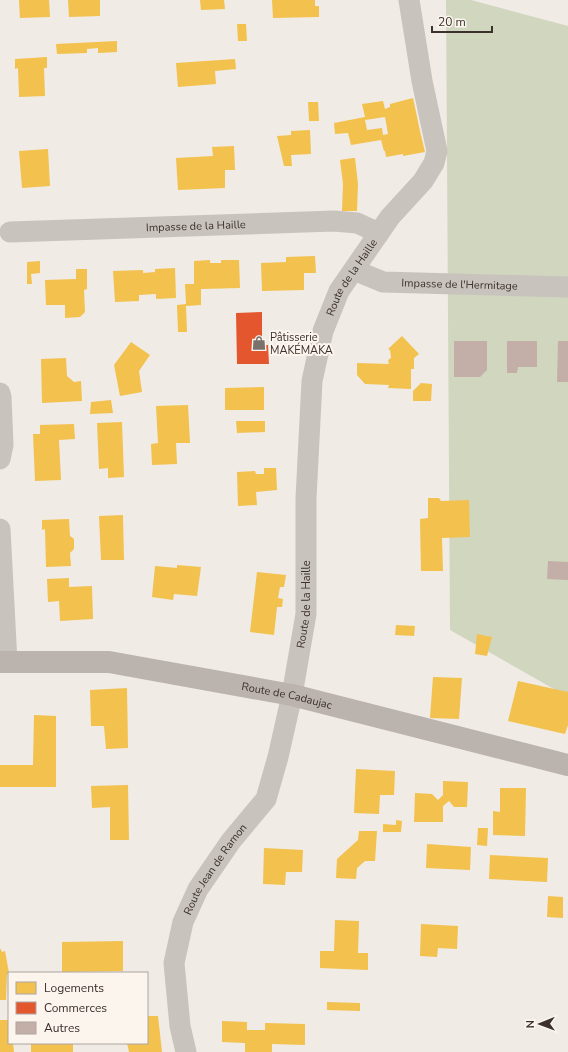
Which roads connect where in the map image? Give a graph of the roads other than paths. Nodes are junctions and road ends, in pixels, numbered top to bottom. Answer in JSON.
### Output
{"nodes":[{"id":1,"x":409,"y":0,"type":"edge"},
{"id":2,"x":10,"y":232,"type":"dead end"},
{"id":3,"x":379,"y":233,"type":"junction"},
{"id":4,"x":354,"y":270,"type":"junction"},
{"id":5,"x":568,"y":287,"type":"edge"},
{"id":6,"x":0,"y":393,"type":"edge"},
{"id":7,"x":0,"y":459,"type":"edge"},
{"id":8,"x":0,"y":529,"type":"edge"},
{"id":9,"x":4,"y":662,"type":"edge"},
{"id":10,"x":292,"y":695,"type":"junction"},
{"id":11,"x":568,"y":765,"type":"edge"},
{"id":12,"x":186,"y":1052,"type":"edge"}],
"edges":[{"from":1,"to":3,"type":"street","name":"Route de la Haille"},
{"from":2,"to":3,"type":"street","name":"Impasse de la Haille"},
{"from":3,"to":4,"type":"street","name":"Route de la Haille"},
{"from":4,"to":5,"type":"street","name":"Impasse de l'Hermitage"},
{"from":4,"to":10,"type":"street","name":"Route de la Haille"},
{"from":6,"to":7,"type":"street"},
{"from":8,"to":9,"type":"street"},
{"from":9,"to":10,"type":"street","name":"Route de Cadaujac"},
{"from":10,"to":11,"type":"street","name":"Route de Cadaujac"},
{"from":10,"to":12,"type":"street","name":"Route Jean de Ramon"}]}
